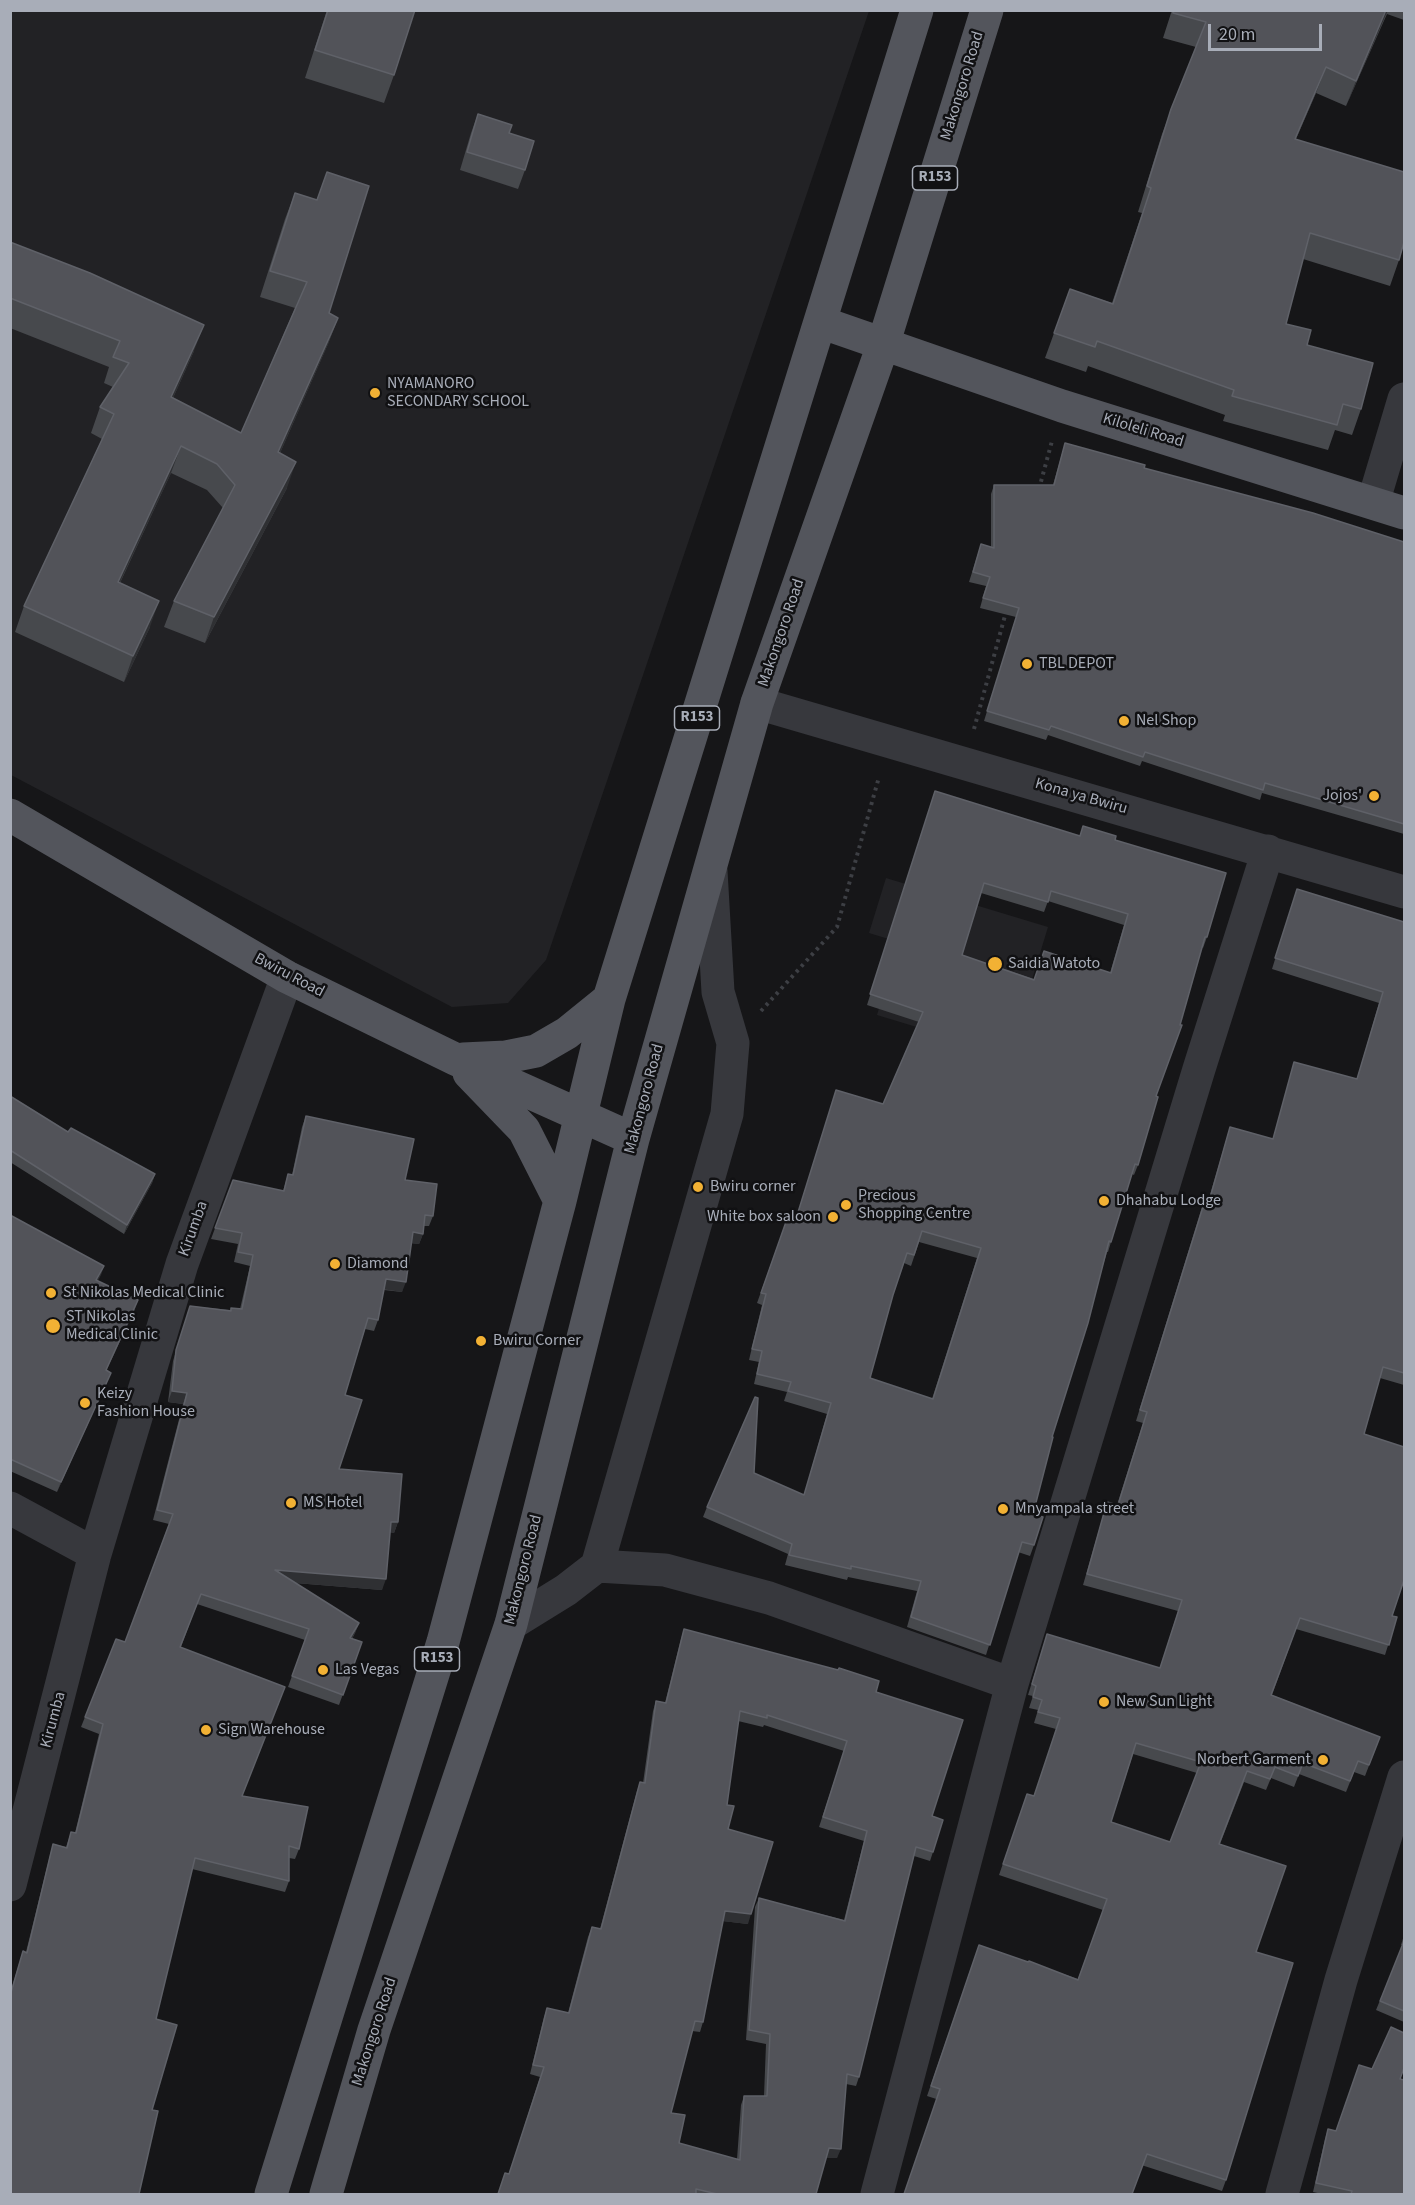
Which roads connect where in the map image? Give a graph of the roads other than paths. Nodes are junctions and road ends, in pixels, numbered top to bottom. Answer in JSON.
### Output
{"nodes":[{"id":1,"x":917,"y":10,"type":"edge"},
{"id":2,"x":987,"y":10,"type":"edge"},
{"id":3,"x":820,"y":322,"type":"junction"},
{"id":4,"x":883,"y":345,"type":"junction"},
{"id":5,"x":1404,"y":399,"type":"edge"},
{"id":6,"x":1372,"y":503,"type":"junction"},
{"id":7,"x":1404,"y":513,"type":"edge"},
{"id":8,"x":757,"y":703,"type":"junction"},
{"id":9,"x":10,"y":815,"type":"edge"},
{"id":10,"x":1268,"y":851,"type":"junction"},
{"id":11,"x":711,"y":865,"type":"junction"},
{"id":12,"x":1404,"y":892,"type":"edge"},
{"id":13,"x":286,"y":977,"type":"junction"},
{"id":14,"x":609,"y":999,"type":"junction"},
{"id":15,"x":455,"y":1059,"type":"junction"},
{"id":16,"x":580,"y":1116,"type":"junction"},
{"id":17,"x":633,"y":1139,"type":"junction"},
{"id":18,"x":560,"y":1201,"type":"junction"},
{"id":19,"x":10,"y":1508,"type":"edge"},
{"id":20,"x":95,"y":1554,"type":"junction"},
{"id":21,"x":597,"y":1566,"type":"junction"},
{"id":22,"x":511,"y":1624,"type":"junction"},
{"id":23,"x":1012,"y":1684,"type":"junction"},
{"id":24,"x":1404,"y":1777,"type":"edge"},
{"id":25,"x":10,"y":1885,"type":"edge"},
{"id":26,"x":271,"y":2194,"type":"edge"},
{"id":27,"x":326,"y":2194,"type":"edge"},
{"id":28,"x":877,"y":2194,"type":"edge"},
{"id":29,"x":1282,"y":2194,"type":"edge"}],
"edges":[{"from":1,"to":3,"type":"main road","number":"R153"},
{"from":2,"to":4,"type":"main road","name":"Makongoro Road","number":"R153"},
{"from":3,"to":4,"type":"main road","name":"Kiloleli Road"},
{"from":3,"to":14,"type":"main road","number":"R153"},
{"from":4,"to":6,"type":"main road","name":"Kiloleli Road"},
{"from":4,"to":8,"type":"main road","name":"Makongoro Road","number":"R153"},
{"from":5,"to":6,"type":"street"},
{"from":6,"to":7,"type":"main road","name":"Kiloleli Road"},
{"from":8,"to":10,"type":"street","name":"Kona ya Bwiru"},
{"from":8,"to":11,"type":"main road","name":"Makongoro Road","number":"R153"},
{"from":9,"to":13,"type":"main road","name":"Bwiru Road"},
{"from":10,"to":12,"type":"street","name":"Kona ya Bwiru"},
{"from":10,"to":23,"type":"street"},
{"from":11,"to":17,"type":"main road","name":"Makongoro Road","number":"R153"},
{"from":11,"to":21,"type":"street"},
{"from":13,"to":15,"type":"main road","name":"Bwiru Road"},
{"from":13,"to":20,"type":"street","name":"Kirumba"},
{"from":14,"to":15,"type":"main road"},
{"from":14,"to":16,"type":"main road","number":"R153"},
{"from":15,"to":16,"type":"main road","name":"Bwiru Road"},
{"from":15,"to":18,"type":"main road"},
{"from":16,"to":17,"type":"main road","name":"Bwiru Road"},
{"from":16,"to":18,"type":"main road","number":"R153"},
{"from":17,"to":22,"type":"main road","name":"Makongoro Road","number":"R153"},
{"from":18,"to":26,"type":"main road","number":"R153"},
{"from":19,"to":20,"type":"street"},
{"from":20,"to":25,"type":"street","name":"Kirumba"},
{"from":21,"to":22,"type":"street"},
{"from":21,"to":23,"type":"street"},
{"from":22,"to":27,"type":"main road","name":"Makongoro Road","number":"R153"},
{"from":23,"to":28,"type":"street"},
{"from":24,"to":29,"type":"street"}]}
